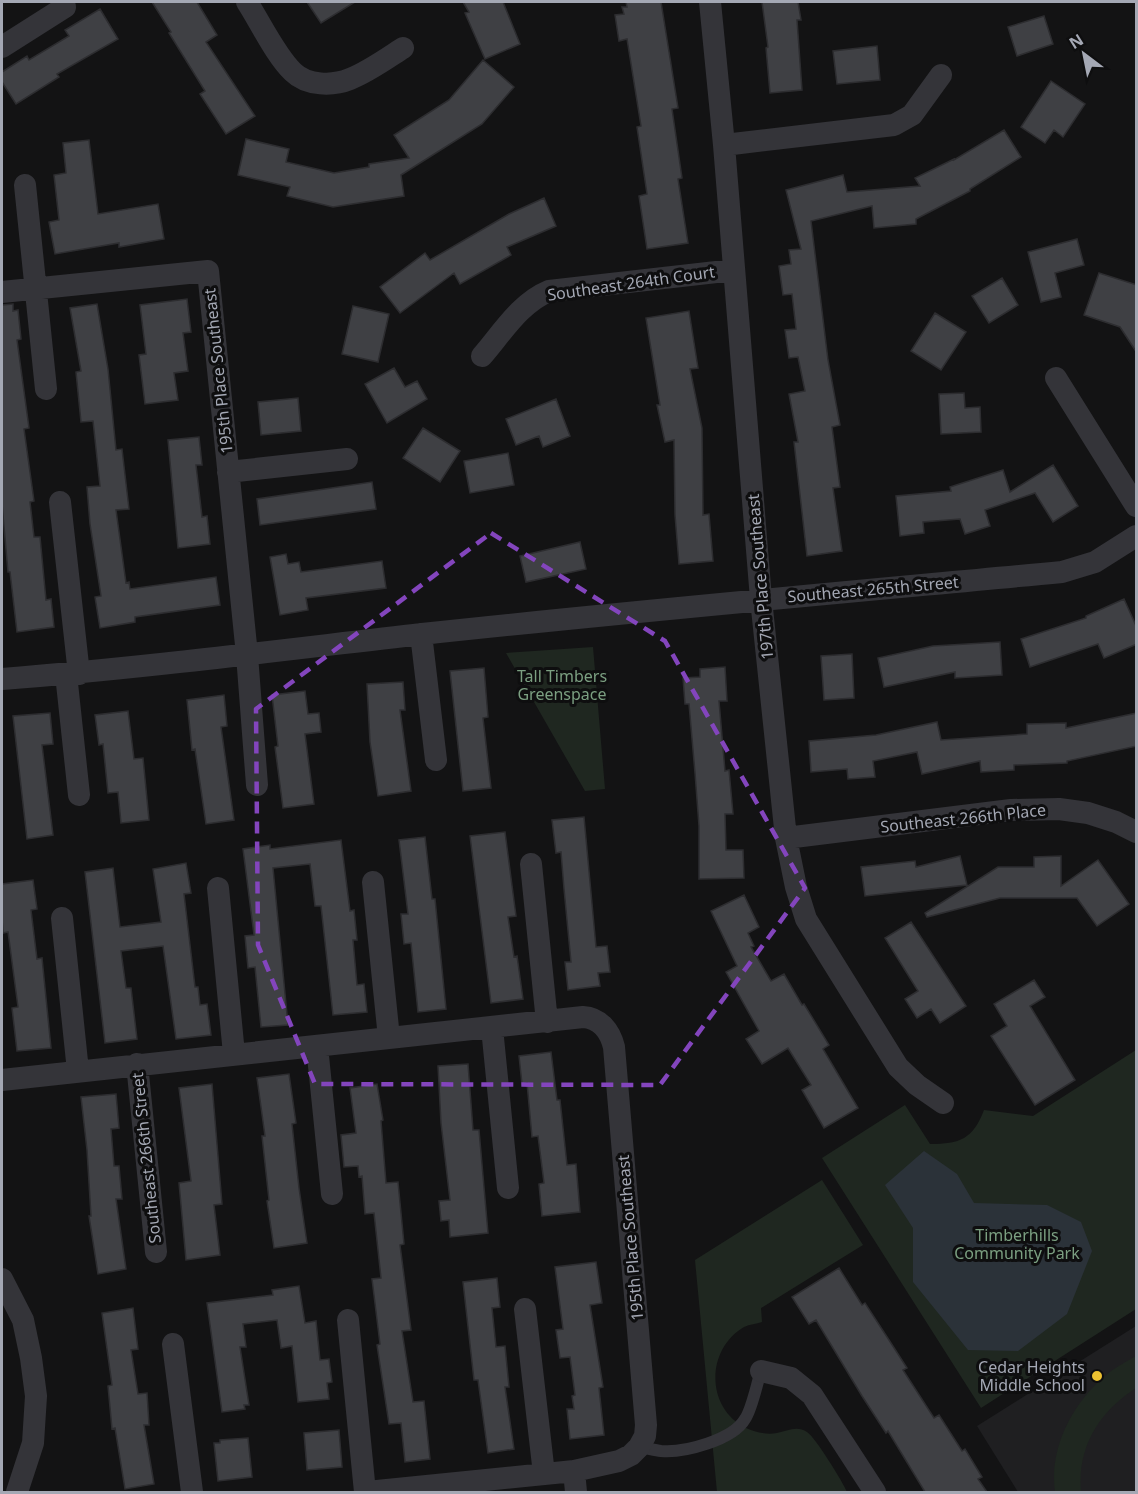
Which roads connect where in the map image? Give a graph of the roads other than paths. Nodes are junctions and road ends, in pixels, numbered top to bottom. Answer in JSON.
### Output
{"nodes":[{"id":1,"x":247,"y":2,"type":"edge"},
{"id":2,"x":710,"y":2,"type":"edge"},
{"id":3,"x":65,"y":8,"type":"dead end"},
{"id":4,"x":2,"y":46,"type":"edge"},
{"id":5,"x":402,"y":48,"type":"dead end"},
{"id":6,"x":941,"y":75,"type":"dead end"},
{"id":7,"x":724,"y":146,"type":"junction"},
{"id":8,"x":25,"y":185,"type":"dead end"},
{"id":9,"x":734,"y":270,"type":"junction"},
{"id":10,"x":35,"y":289,"type":"junction"},
{"id":11,"x":2,"y":292,"type":"edge"},
{"id":12,"x":482,"y":356,"type":"dead end"},
{"id":13,"x":1056,"y":378,"type":"dead end"},
{"id":14,"x":46,"y":389,"type":"dead end"},
{"id":15,"x":347,"y":459,"type":"dead end"},
{"id":16,"x":228,"y":472,"type":"junction"},
{"id":17,"x":60,"y":502,"type":"dead end"},
{"id":18,"x":1137,"y":506,"type":"edge"},
{"id":19,"x":1137,"y":536,"type":"edge"},
{"id":20,"x":761,"y":599,"type":"junction"},
{"id":21,"x":421,"y":634,"type":"junction"},
{"id":22,"x":247,"y":655,"type":"junction"},
{"id":23,"x":72,"y":674,"type":"junction"},
{"id":24,"x":2,"y":679,"type":"edge"},
{"id":25,"x":436,"y":760,"type":"dead end"},
{"id":26,"x":257,"y":785,"type":"dead end"},
{"id":27,"x":79,"y":795,"type":"dead end"},
{"id":28,"x":1137,"y":832,"type":"edge"},
{"id":29,"x":786,"y":838,"type":"junction"},
{"id":30,"x":531,"y":864,"type":"dead end"},
{"id":31,"x":373,"y":882,"type":"dead end"},
{"id":32,"x":218,"y":888,"type":"dead end"},
{"id":33,"x":62,"y":918,"type":"dead end"},
{"id":34,"x":547,"y":1022,"type":"junction"},
{"id":35,"x":492,"y":1028,"type":"junction"},
{"id":36,"x":605,"y":1030,"type":"joint"},
{"id":37,"x":389,"y":1038,"type":"junction"},
{"id":38,"x":317,"y":1046,"type":"junction"},
{"id":39,"x":234,"y":1054,"type":"junction"},
{"id":40,"x":137,"y":1064,"type":"junction"},
{"id":41,"x":78,"y":1071,"type":"junction"},
{"id":42,"x":2,"y":1080,"type":"edge"},
{"id":43,"x":943,"y":1103,"type":"dead end"},
{"id":44,"x":508,"y":1188,"type":"dead end"},
{"id":45,"x":332,"y":1194,"type":"dead end"},
{"id":46,"x":156,"y":1252,"type":"dead end"},
{"id":47,"x":2,"y":1279,"type":"edge"},
{"id":48,"x":525,"y":1309,"type":"dead end"},
{"id":49,"x":348,"y":1320,"type":"dead end"},
{"id":50,"x":173,"y":1344,"type":"dead end"},
{"id":51,"x":761,"y":1371,"type":"joint"},
{"id":52,"x":639,"y":1447,"type":"junction"},
{"id":53,"x":544,"y":1474,"type":"junction"},
{"id":54,"x":575,"y":1482,"type":"edge"},
{"id":55,"x":420,"y":1490,"type":"edge"},
{"id":56,"x":18,"y":1492,"type":"edge"},
{"id":57,"x":192,"y":1492,"type":"edge"},
{"id":58,"x":366,"y":1492,"type":"edge"},
{"id":59,"x":875,"y":1492,"type":"edge"}],
"edges":[{"from":1,"to":5,"type":"street"},
{"from":2,"to":7,"type":"street","name":"197th Place Southeast"},
{"from":3,"to":4,"type":"street"},
{"from":6,"to":7,"type":"street"},
{"from":7,"to":9,"type":"street","name":"197th Place Southeast"},
{"from":8,"to":10,"type":"street"},
{"from":9,"to":12,"type":"street","name":"Southeast 264th Court"},
{"from":9,"to":20,"type":"street","name":"197th Place Southeast"},
{"from":10,"to":11,"type":"street"},
{"from":10,"to":14,"type":"street"},
{"from":10,"to":16,"type":"street","name":"195th Place Southeast"},
{"from":13,"to":18,"type":"street"},
{"from":15,"to":16,"type":"street","name":"195th Place Southeast"},
{"from":16,"to":22,"type":"street","name":"195th Place Southeast"},
{"from":17,"to":23,"type":"street"},
{"from":19,"to":20,"type":"street","name":"Southeast 265th Street"},
{"from":20,"to":21,"type":"street","name":"Southeast 265th Street"},
{"from":20,"to":29,"type":"street","name":"197th Place Southeast"},
{"from":21,"to":22,"type":"street","name":"Southeast 265th Street"},
{"from":21,"to":25,"type":"street"},
{"from":22,"to":23,"type":"street","name":"Southeast 265th Street"},
{"from":22,"to":26,"type":"street"},
{"from":23,"to":24,"type":"street","name":"Southeast 265th Street"},
{"from":23,"to":27,"type":"street"},
{"from":28,"to":29,"type":"street","name":"Southeast 266th Place"},
{"from":29,"to":43,"type":"street","name":"197th Place Southeast"},
{"from":30,"to":34,"type":"street"},
{"from":31,"to":37,"type":"street"},
{"from":32,"to":39,"type":"street"},
{"from":33,"to":41,"type":"street"},
{"from":34,"to":35,"type":"street","name":"Southeast 266th Street"},
{"from":34,"to":36,"type":"street","name":"Southeast 266th Street"},
{"from":35,"to":37,"type":"street","name":"Southeast 266th Street"},
{"from":35,"to":44,"type":"street"},
{"from":36,"to":52,"type":"street","name":"195th Place Southeast"},
{"from":37,"to":38,"type":"street","name":"Southeast 266th Street"},
{"from":38,"to":39,"type":"street","name":"Southeast 266th Street"},
{"from":38,"to":45,"type":"street"},
{"from":39,"to":40,"type":"street","name":"Southeast 266th Street"},
{"from":40,"to":41,"type":"street","name":"Southeast 266th Street"},
{"from":40,"to":46,"type":"street","name":"Southeast 266th Street"},
{"from":41,"to":42,"type":"street","name":"Southeast 266th Street"},
{"from":47,"to":56,"type":"street"},
{"from":48,"to":53,"type":"street"},
{"from":49,"to":58,"type":"street"},
{"from":50,"to":57,"type":"street"},
{"from":51,"to":52,"type":"lane"},
{"from":51,"to":59,"type":"street"},
{"from":52,"to":54,"type":"street"},
{"from":53,"to":54,"type":"street"},
{"from":53,"to":55,"type":"street"},
{"from":55,"to":58,"type":"street"}]}
